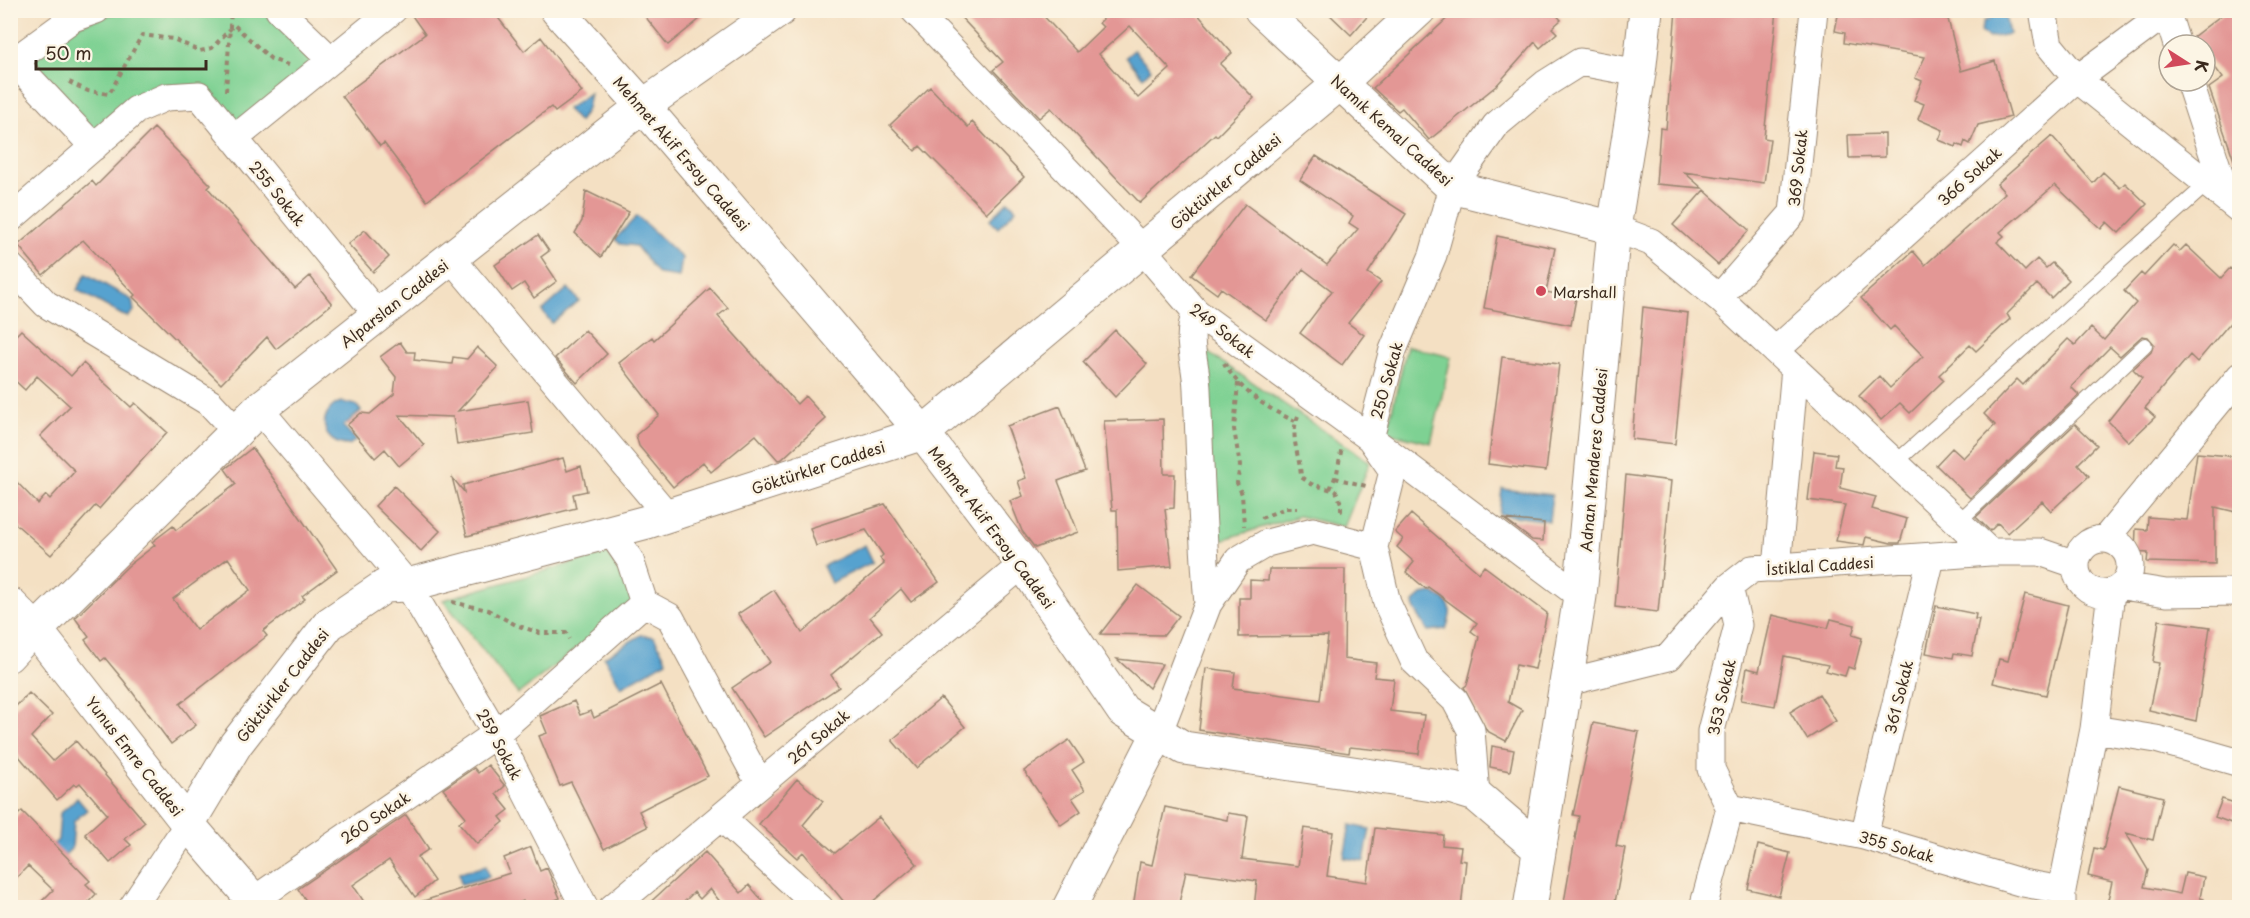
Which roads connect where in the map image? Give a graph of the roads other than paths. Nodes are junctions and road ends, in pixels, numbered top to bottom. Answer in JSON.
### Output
{"nodes":[{"id":1,"x":96,"y":10,"type":"edge"},
{"id":2,"x":279,"y":10,"type":"edge"},
{"id":3,"x":393,"y":10,"type":"edge"},
{"id":4,"x":557,"y":10,"type":"edge"},
{"id":5,"x":780,"y":10,"type":"edge"},
{"id":6,"x":914,"y":10,"type":"edge"},
{"id":7,"x":1261,"y":10,"type":"edge"},
{"id":8,"x":1419,"y":10,"type":"edge"},
{"id":9,"x":1646,"y":10,"type":"edge"},
{"id":10,"x":1814,"y":10,"type":"edge"},
{"id":11,"x":2043,"y":10,"type":"edge"},
{"id":12,"x":2168,"y":12,"type":"edge"},
{"id":13,"x":2174,"y":33,"type":"edge"},
{"id":14,"x":326,"y":55,"type":"junction"},
{"id":15,"x":12,"y":63,"type":"edge"},
{"id":16,"x":1639,"y":73,"type":"junction"},
{"id":17,"x":2077,"y":80,"type":"junction"},
{"id":18,"x":1339,"y":84,"type":"junction"},
{"id":19,"x":2193,"y":93,"type":"edge"},
{"id":20,"x":643,"y":106,"type":"junction"},
{"id":21,"x":229,"y":133,"type":"junction"},
{"id":22,"x":94,"y":147,"type":"junction"},
{"id":23,"x":2207,"y":184,"type":"junction"},
{"id":24,"x":1452,"y":187,"type":"junction"},
{"id":25,"x":2234,"y":205,"type":"edge"},
{"id":26,"x":10,"y":219,"type":"edge"},
{"id":27,"x":1614,"y":228,"type":"junction"},
{"id":28,"x":1143,"y":250,"type":"junction"},
{"id":29,"x":451,"y":258,"type":"junction"},
{"id":30,"x":10,"y":266,"type":"edge"},
{"id":31,"x":1719,"y":298,"type":"junction"},
{"id":32,"x":1196,"y":312,"type":"junction"},
{"id":33,"x":378,"y":315,"type":"junction"},
{"id":34,"x":2145,"y":345,"type":"dead end"},
{"id":35,"x":1786,"y":359,"type":"junction"},
{"id":36,"x":2240,"y":376,"type":"edge"},
{"id":37,"x":2228,"y":407,"type":"edge"},
{"id":38,"x":248,"y":421,"type":"junction"},
{"id":39,"x":923,"y":433,"type":"junction"},
{"id":40,"x":1370,"y":438,"type":"junction"},
{"id":41,"x":1895,"y":463,"type":"junction"},
{"id":42,"x":668,"y":516,"type":"junction"},
{"id":43,"x":1958,"y":522,"type":"junction"},
{"id":44,"x":611,"y":532,"type":"junction"},
{"id":45,"x":2106,"y":538,"type":"junction"},
{"id":46,"x":1374,"y":547,"type":"junction"},
{"id":47,"x":1990,"y":552,"type":"junction"},
{"id":48,"x":1931,"y":558,"type":"junction"},
{"id":49,"x":1023,"y":564,"type":"junction"},
{"id":50,"x":2075,"y":564,"type":"junction"},
{"id":51,"x":1777,"y":567,"type":"junction"},
{"id":52,"x":408,"y":585,"type":"junction"},
{"id":53,"x":1729,"y":587,"type":"junction"},
{"id":54,"x":2117,"y":590,"type":"junction"},
{"id":55,"x":2240,"y":591,"type":"edge"},
{"id":56,"x":1580,"y":596,"type":"junction"},
{"id":57,"x":644,"y":603,"type":"junction"},
{"id":58,"x":10,"y":604,"type":"edge"},
{"id":59,"x":1208,"y":604,"type":"junction"},
{"id":60,"x":36,"y":630,"type":"junction"},
{"id":61,"x":10,"y":657,"type":"edge"},
{"id":62,"x":1568,"y":682,"type":"junction"},
{"id":63,"x":2094,"y":729,"type":"junction"},
{"id":64,"x":496,"y":734,"type":"junction"},
{"id":65,"x":1158,"y":734,"type":"junction"},
{"id":66,"x":2240,"y":763,"type":"edge"},
{"id":67,"x":760,"y":784,"type":"junction"},
{"id":68,"x":1476,"y":795,"type":"junction"},
{"id":69,"x":1730,"y":808,"type":"junction"},
{"id":70,"x":721,"y":817,"type":"junction"},
{"id":71,"x":188,"y":824,"type":"junction"},
{"id":72,"x":1864,"y":836,"type":"junction"},
{"id":73,"x":1539,"y":849,"type":"junction"},
{"id":74,"x":2062,"y":899,"type":"edge"},
{"id":75,"x":257,"y":904,"type":"edge"},
{"id":76,"x":132,"y":908,"type":"edge"},
{"id":77,"x":585,"y":908,"type":"edge"},
{"id":78,"x":612,"y":908,"type":"edge"},
{"id":79,"x":820,"y":908,"type":"edge"},
{"id":80,"x":1069,"y":908,"type":"edge"},
{"id":81,"x":1530,"y":908,"type":"edge"},
{"id":82,"x":1703,"y":908,"type":"edge"}],
"edges":[{"from":1,"to":15,"type":"street"},
{"from":2,"to":14,"type":"street"},
{"from":3,"to":14,"type":"street"},
{"from":4,"to":20,"type":"street","name":"Mehmet Akif Ersoy Caddesi"},
{"from":5,"to":20,"type":"street","name":"Alparslan Caddesi"},
{"from":6,"to":28,"type":"street","name":"249 Sokak"},
{"from":7,"to":18,"type":"street","name":"Namık Kemal Caddesi"},
{"from":8,"to":18,"type":"street","name":"Göktürkler Caddesi"},
{"from":9,"to":16,"type":"street","name":"Adnan Menderes Caddesi"},
{"from":10,"to":31,"type":"street","name":"369 Sokak"},
{"from":11,"to":17,"type":"street"},
{"from":12,"to":13,"type":"street"},
{"from":12,"to":17,"type":"street","name":"366 Sokak"},
{"from":14,"to":21,"type":"street"},
{"from":15,"to":22,"type":"street"},
{"from":16,"to":24,"type":"street","name":"250 Sokak"},
{"from":16,"to":27,"type":"street","name":"Adnan Menderes Caddesi"},
{"from":17,"to":23,"type":"street"},
{"from":17,"to":35,"type":"street","name":"366 Sokak"},
{"from":18,"to":24,"type":"street","name":"Namık Kemal Caddesi"},
{"from":18,"to":28,"type":"street","name":"Göktürkler Caddesi"},
{"from":19,"to":25,"type":"street"},
{"from":20,"to":29,"type":"street","name":"Alparslan Caddesi"},
{"from":20,"to":39,"type":"street","name":"Mehmet Akif Ersoy Caddesi"},
{"from":21,"to":22,"type":"street","name":"255 Sokak"},
{"from":21,"to":33,"type":"street","name":"255 Sokak"},
{"from":22,"to":26,"type":"street"},
{"from":23,"to":25,"type":"street"},
{"from":23,"to":41,"type":"lane"},
{"from":24,"to":27,"type":"street","name":"Namık Kemal Caddesi"},
{"from":24,"to":40,"type":"street","name":"250 Sokak"},
{"from":27,"to":31,"type":"street"},
{"from":27,"to":56,"type":"street","name":"Adnan Menderes Caddesi"},
{"from":28,"to":32,"type":"street","name":"249 Sokak"},
{"from":28,"to":39,"type":"street","name":"Göktürkler Caddesi"},
{"from":29,"to":33,"type":"street","name":"Alparslan Caddesi"},
{"from":29,"to":42,"type":"street"},
{"from":30,"to":38,"type":"street","name":"259 Sokak"},
{"from":31,"to":35,"type":"street"},
{"from":32,"to":40,"type":"street","name":"249 Sokak"},
{"from":32,"to":59,"type":"street"},
{"from":33,"to":38,"type":"street","name":"Alparslan Caddesi"},
{"from":34,"to":43,"type":"lane"},
{"from":35,"to":41,"type":"street"},
{"from":35,"to":51,"type":"street"},
{"from":36,"to":37,"type":"street"},
{"from":37,"to":45,"type":"street"},
{"from":38,"to":52,"type":"street","name":"259 Sokak"},
{"from":38,"to":60,"type":"street","name":"Alparslan Caddesi"},
{"from":39,"to":42,"type":"street","name":"Göktürkler Caddesi"},
{"from":39,"to":49,"type":"street","name":"Mehmet Akif Ersoy Caddesi"},
{"from":40,"to":46,"type":"street","name":"250 Sokak"},
{"from":40,"to":56,"type":"street","name":"249 Sokak"},
{"from":41,"to":43,"type":"street"},
{"from":42,"to":44,"type":"street","name":"Göktürkler Caddesi"},
{"from":43,"to":47,"type":"street"},
{"from":44,"to":52,"type":"street","name":"Göktürkler Caddesi"},
{"from":44,"to":57,"type":"street"},
{"from":45,"to":50,"type":"street"},
{"from":45,"to":54,"type":"street"},
{"from":46,"to":59,"type":"street"},
{"from":46,"to":68,"type":"street","name":"250 Sokak"},
{"from":47,"to":48,"type":"street","name":"İstiklal Caddesi"},
{"from":47,"to":50,"type":"street","name":"İstiklal Caddesi"},
{"from":48,"to":51,"type":"street","name":"İstiklal Caddesi"},
{"from":48,"to":72,"type":"street","name":"361 Sokak"},
{"from":49,"to":65,"type":"street","name":"Mehmet Akif Ersoy Caddesi"},
{"from":49,"to":67,"type":"street","name":"261 Sokak"},
{"from":50,"to":54,"type":"street"},
{"from":51,"to":53,"type":"street","name":"İstiklal Caddesi"},
{"from":52,"to":64,"type":"street","name":"259 Sokak"},
{"from":52,"to":71,"type":"street","name":"Göktürkler Caddesi"},
{"from":53,"to":62,"type":"street","name":"İstiklal Caddesi"},
{"from":53,"to":69,"type":"street","name":"353 Sokak"},
{"from":54,"to":55,"type":"street"},
{"from":54,"to":63,"type":"street"},
{"from":56,"to":62,"type":"street","name":"Adnan Menderes Caddesi"},
{"from":57,"to":64,"type":"street","name":"260 Sokak"},
{"from":57,"to":67,"type":"street"},
{"from":58,"to":60,"type":"street","name":"Yunus Emre Caddesi"},
{"from":59,"to":65,"type":"street"},
{"from":60,"to":61,"type":"street"},
{"from":60,"to":71,"type":"street","name":"Yunus Emre Caddesi"},
{"from":62,"to":73,"type":"street","name":"Adnan Menderes Caddesi"},
{"from":63,"to":66,"type":"street"},
{"from":63,"to":74,"type":"street"},
{"from":64,"to":75,"type":"street","name":"260 Sokak"},
{"from":64,"to":77,"type":"street","name":"259 Sokak"},
{"from":65,"to":68,"type":"street","name":"Mehmet Akif Ersoy Caddesi"},
{"from":65,"to":80,"type":"street"},
{"from":67,"to":70,"type":"street","name":"261 Sokak"},
{"from":68,"to":73,"type":"street","name":"Mehmet Akif Ersoy Caddesi"},
{"from":69,"to":72,"type":"street","name":"355 Sokak"},
{"from":69,"to":82,"type":"street"},
{"from":70,"to":78,"type":"street","name":"261 Sokak"},
{"from":70,"to":79,"type":"street"},
{"from":71,"to":75,"type":"street","name":"Yunus Emre Caddesi"},
{"from":71,"to":76,"type":"street"},
{"from":72,"to":74,"type":"street","name":"355 Sokak"},
{"from":73,"to":81,"type":"street","name":"Adnan Menderes Caddesi"}]}
